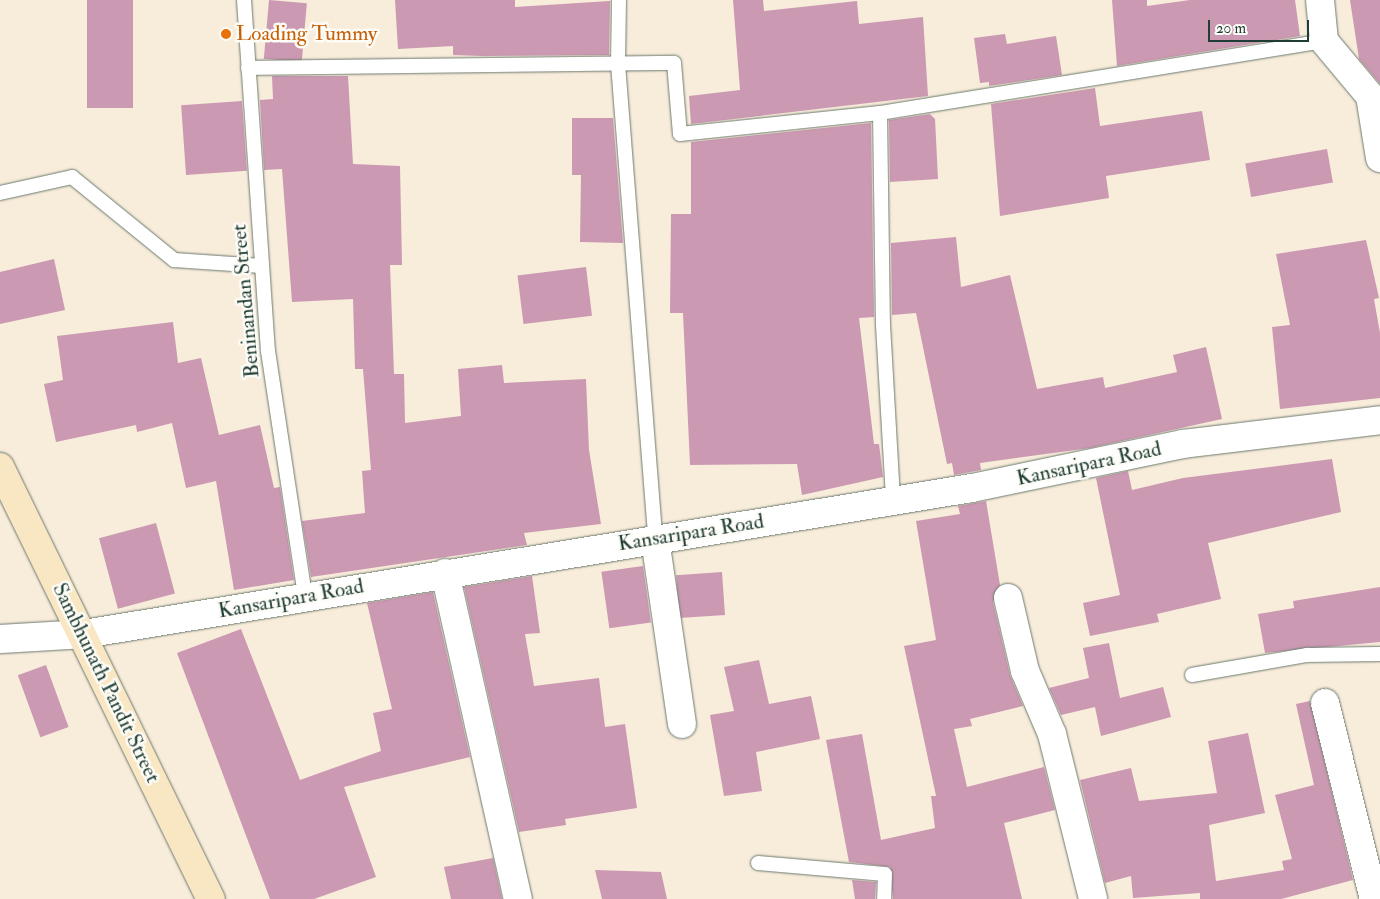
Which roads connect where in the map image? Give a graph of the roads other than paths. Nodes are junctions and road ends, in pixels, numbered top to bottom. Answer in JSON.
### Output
{"nodes":[{"id":1,"x":244,"y":0,"type":"edge"},
{"id":2,"x":619,"y":0,"type":"edge"},
{"id":3,"x":1320,"y":0,"type":"edge"},
{"id":4,"x":1324,"y":41,"type":"junction"},
{"id":5,"x":618,"y":64,"type":"junction"},
{"id":6,"x":248,"y":68,"type":"junction"},
{"id":7,"x":1375,"y":95,"type":"edge"},
{"id":8,"x":880,"y":114,"type":"junction"},
{"id":9,"x":1380,"y":158,"type":"edge"},
{"id":10,"x":0,"y":193,"type":"edge"},
{"id":11,"x":262,"y":266,"type":"junction"},
{"id":12,"x":1380,"y":420,"type":"edge"},
{"id":13,"x":0,"y":467,"type":"edge"},
{"id":14,"x":893,"y":499,"type":"junction"},
{"id":15,"x":655,"y":539,"type":"junction"},
{"id":16,"x":445,"y":573,"type":"junction"},
{"id":17,"x":305,"y":596,"type":"junction"},
{"id":18,"x":1008,"y":598,"type":"dead end"},
{"id":19,"x":84,"y":634,"type":"junction"},
{"id":20,"x":0,"y":639,"type":"edge"},
{"id":21,"x":1380,"y":654,"type":"edge"},
{"id":22,"x":1192,"y":675,"type":"dead end"},
{"id":23,"x":1325,"y":703,"type":"dead end"},
{"id":24,"x":682,"y":724,"type":"dead end"},
{"id":25,"x":758,"y":863,"type":"dead end"},
{"id":26,"x":1370,"y":896,"type":"edge"},
{"id":27,"x":211,"y":899,"type":"edge"},
{"id":28,"x":518,"y":899,"type":"edge"},
{"id":29,"x":884,"y":899,"type":"edge"},
{"id":30,"x":1093,"y":899,"type":"edge"}],
"edges":[{"from":1,"to":6,"type":"lane","name":"Beninandan Street"},
{"from":2,"to":5,"type":"lane"},
{"from":3,"to":4,"type":"street"},
{"from":4,"to":7,"type":"street"},
{"from":4,"to":8,"type":"lane"},
{"from":5,"to":6,"type":"lane"},
{"from":5,"to":8,"type":"lane"},
{"from":5,"to":15,"type":"lane"},
{"from":6,"to":11,"type":"lane","name":"Beninandan Street"},
{"from":7,"to":9,"type":"street"},
{"from":8,"to":14,"type":"lane"},
{"from":10,"to":11,"type":"lane"},
{"from":11,"to":17,"type":"lane","name":"Beninandan Street"},
{"from":12,"to":14,"type":"street","name":"Kansaripara Road"},
{"from":13,"to":19,"type":"street","name":"Sambhunath Pandit Street"},
{"from":14,"to":15,"type":"street","name":"Kansaripara Road"},
{"from":15,"to":16,"type":"street","name":"Kansaripara Road"},
{"from":15,"to":24,"type":"street"},
{"from":16,"to":17,"type":"street","name":"Kansaripara Road"},
{"from":16,"to":28,"type":"street"},
{"from":17,"to":19,"type":"street","name":"Kansaripara Road"},
{"from":18,"to":30,"type":"street"},
{"from":19,"to":20,"type":"street","name":"Kansaripara Road"},
{"from":19,"to":27,"type":"street","name":"Sambhunath Pandit Street"},
{"from":21,"to":22,"type":"lane"},
{"from":23,"to":26,"type":"street"},
{"from":25,"to":29,"type":"lane"}]}
